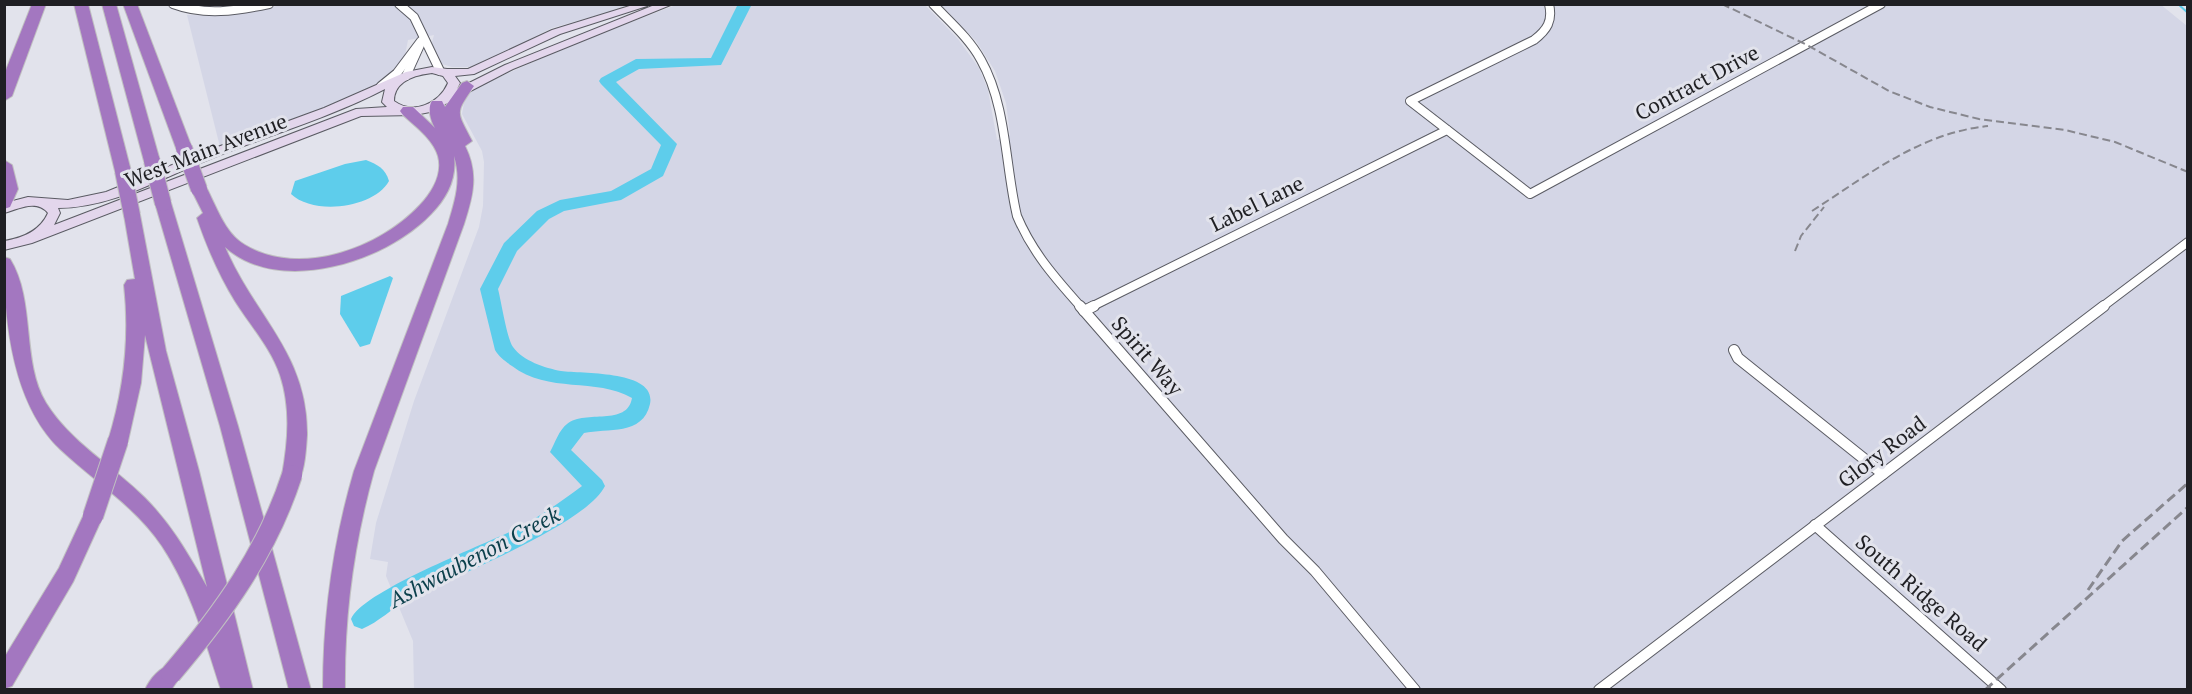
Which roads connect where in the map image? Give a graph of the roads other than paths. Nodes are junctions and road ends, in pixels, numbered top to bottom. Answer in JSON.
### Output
{"nodes":[{"id":1,"x":39,"y":4,"type":"edge"},
{"id":2,"x":81,"y":4,"type":"edge"},
{"id":3,"x":109,"y":4,"type":"edge"},
{"id":4,"x":130,"y":4,"type":"edge"},
{"id":5,"x":173,"y":4,"type":"edge"},
{"id":6,"x":268,"y":4,"type":"edge"},
{"id":7,"x":399,"y":4,"type":"edge"},
{"id":8,"x":647,"y":4,"type":"edge"},
{"id":9,"x":668,"y":4,"type":"edge"},
{"id":10,"x":933,"y":4,"type":"edge"},
{"id":11,"x":1549,"y":4,"type":"edge"},
{"id":12,"x":1881,"y":4,"type":"edge"},
{"id":13,"x":422,"y":39,"type":"junction"},
{"id":14,"x":443,"y":72,"type":"junction"},
{"id":15,"x":404,"y":77,"type":"junction"},
{"id":16,"x":380,"y":87,"type":"junction"},
{"id":17,"x":468,"y":87,"type":"junction"},
{"id":18,"x":4,"y":96,"type":"edge"},
{"id":19,"x":439,"y":103,"type":"junction"},
{"id":20,"x":404,"y":110,"type":"junction"},
{"id":21,"x":1447,"y":130,"type":"junction"},
{"id":22,"x":464,"y":163,"type":"junction"},
{"id":23,"x":4,"y":165,"type":"edge"},
{"id":24,"x":198,"y":189,"type":"junction"},
{"id":25,"x":4,"y":203,"type":"edge"},
{"id":26,"x":47,"y":204,"type":"junction"},
{"id":27,"x":4,"y":209,"type":"edge"},
{"id":28,"x":132,"y":215,"type":"junction"},
{"id":29,"x":28,"y":240,"type":"junction"},
{"id":30,"x":2187,"y":242,"type":"edge"},
{"id":31,"x":4,"y":246,"type":"edge"},
{"id":32,"x":4,"y":263,"type":"edge"},
{"id":33,"x":4,"y":284,"type":"edge"},
{"id":34,"x":15,"y":302,"type":"junction"},
{"id":35,"x":1084,"y":311,"type":"junction"},
{"id":36,"x":1734,"y":350,"type":"dead end"},
{"id":37,"x":1883,"y":474,"type":"junction"},
{"id":38,"x":1815,"y":525,"type":"junction"},
{"id":39,"x":4,"y":679,"type":"edge"},
{"id":40,"x":163,"y":682,"type":"edge"},
{"id":41,"x":232,"y":690,"type":"edge"},
{"id":42,"x":242,"y":690,"type":"edge"},
{"id":43,"x":300,"y":690,"type":"edge"},
{"id":44,"x":334,"y":690,"type":"edge"},
{"id":45,"x":1414,"y":690,"type":"edge"},
{"id":46,"x":1599,"y":690,"type":"edge"},
{"id":47,"x":2001,"y":690,"type":"edge"}],
"edges":[{"from":1,"to":18,"type":"highway"},
{"from":2,"to":28,"type":"highway","bridge":true},
{"from":3,"to":43,"type":"highway","bridge":true},
{"from":4,"to":24,"type":"highway","bridge":true},
{"from":5,"to":6,"type":"street"},
{"from":7,"to":13,"type":"street"},
{"from":8,"to":14,"type":"main road"},
{"from":9,"to":17,"type":"main road"},
{"from":10,"to":35,"type":"street","name":"Spirit Way"},
{"from":11,"to":21,"type":"street"},
{"from":12,"to":21,"type":"street","name":"Contract Drive"},
{"from":13,"to":14,"type":"street"},
{"from":13,"to":15,"type":"street"},
{"from":13,"to":16,"type":"street"},
{"from":14,"to":15,"type":"main road","name":"West Main Avenue"},
{"from":14,"to":19,"type":"main road"},
{"from":15,"to":16,"type":"main road","name":"West Main Avenue"},
{"from":15,"to":20,"type":"main road"},
{"from":16,"to":26,"type":"main road","name":"West Main Avenue"},
{"from":17,"to":19,"type":"main road"},
{"from":17,"to":22,"type":"highway"},
{"from":19,"to":20,"type":"main road","name":"West Main Avenue"},
{"from":19,"to":22,"type":"highway"},
{"from":20,"to":24,"type":"highway"},
{"from":20,"to":29,"type":"main road","name":"West Main Avenue"},
{"from":21,"to":35,"type":"street","name":"Label Lane"},
{"from":22,"to":44,"type":"highway"},
{"from":23,"to":25,"type":"highway"},
{"from":24,"to":40,"type":"highway","bridge":true},
{"from":26,"to":27,"type":"main road","name":"West Main Avenue"},
{"from":26,"to":29,"type":"main road"},
{"from":28,"to":39,"type":"highway","bridge":true},
{"from":28,"to":42,"type":"highway"},
{"from":29,"to":31,"type":"main road","name":"West Main Avenue"},
{"from":30,"to":37,"type":"street","name":"Glory Road"},
{"from":32,"to":34,"type":"highway"},
{"from":33,"to":34,"type":"highway"},
{"from":34,"to":41,"type":"highway"},
{"from":35,"to":45,"type":"street","name":"Spirit Way"},
{"from":36,"to":37,"type":"street"},
{"from":37,"to":38,"type":"street","name":"Glory Road"},
{"from":38,"to":46,"type":"street","name":"Glory Road"},
{"from":38,"to":47,"type":"street","name":"South Ridge Road"}]}
